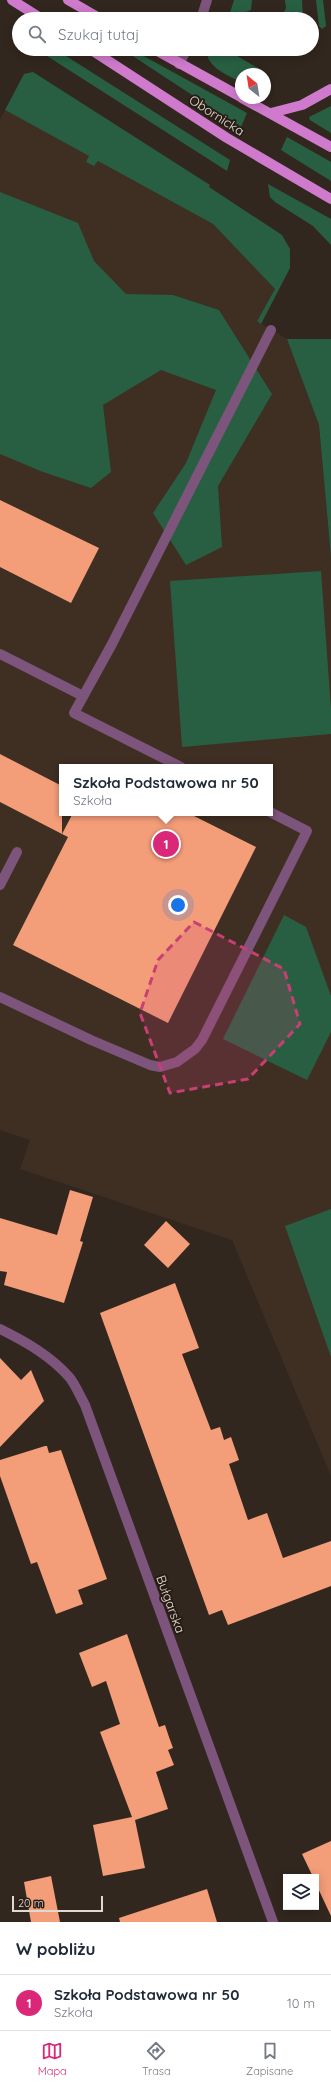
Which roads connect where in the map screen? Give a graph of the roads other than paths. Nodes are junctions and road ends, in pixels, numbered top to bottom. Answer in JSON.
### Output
{"nodes":[{"id":1,"x":12,"y":0,"type":"edge"},
{"id":2,"x":68,"y":0,"type":"edge"},
{"id":3,"x":207,"y":0,"type":"edge"},
{"id":4,"x":31,"y":12,"type":"edge"},
{"id":5,"x":89,"y":12,"type":"edge"},
{"id":6,"x":203,"y":12,"type":"edge"},
{"id":7,"x":101,"y":56,"type":"edge"},
{"id":8,"x":166,"y":56,"type":"edge"},
{"id":9,"x":184,"y":56,"type":"edge"},
{"id":10,"x":180,"y":64,"type":"junction"},
{"id":11,"x":331,"y":89,"type":"edge"},
{"id":12,"x":235,"y":94,"type":"edge"},
{"id":13,"x":254,"y":104,"type":"edge"},
{"id":14,"x":271,"y":113,"type":"junction"},
{"id":15,"x":331,"y":147,"type":"edge"},
{"id":16,"x":331,"y":199,"type":"edge"},
{"id":17,"x":270,"y":330,"type":"dead end"},
{"id":18,"x":0,"y":654,"type":"edge"},
{"id":19,"x":83,"y":696,"type":"junction"},
{"id":20,"x":175,"y":764,"type":"edge"},
{"id":21,"x":273,"y":814,"type":"edge"},
{"id":22,"x":17,"y":852,"type":"dead end"},
{"id":23,"x":0,"y":885,"type":"edge"},
{"id":24,"x":0,"y":997,"type":"edge"},
{"id":25,"x":0,"y":1329,"type":"edge"},
{"id":26,"x":272,"y":1922,"type":"edge"}],
"edges":[{"from":1,"to":4,"type":"main road"},
{"from":2,"to":5,"type":"main road"},
{"from":3,"to":6,"type":"street"},
{"from":7,"to":16,"type":"main road","name":"Obornicka"},
{"from":8,"to":10,"type":"main road","name":"Obornicka"},
{"from":9,"to":10,"type":"street"},
{"from":10,"to":12,"type":"main road","name":"Obornicka"},
{"from":11,"to":14,"type":"main road"},
{"from":13,"to":14,"type":"main road","name":"Obornicka"},
{"from":14,"to":15,"type":"main road","name":"Obornicka"},
{"from":17,"to":19,"type":"street"},
{"from":18,"to":19,"type":"street"},
{"from":19,"to":20,"type":"street"},
{"from":21,"to":24,"type":"street"},
{"from":22,"to":23,"type":"street"},
{"from":25,"to":26,"type":"street","name":"Bułgarska"}]}
